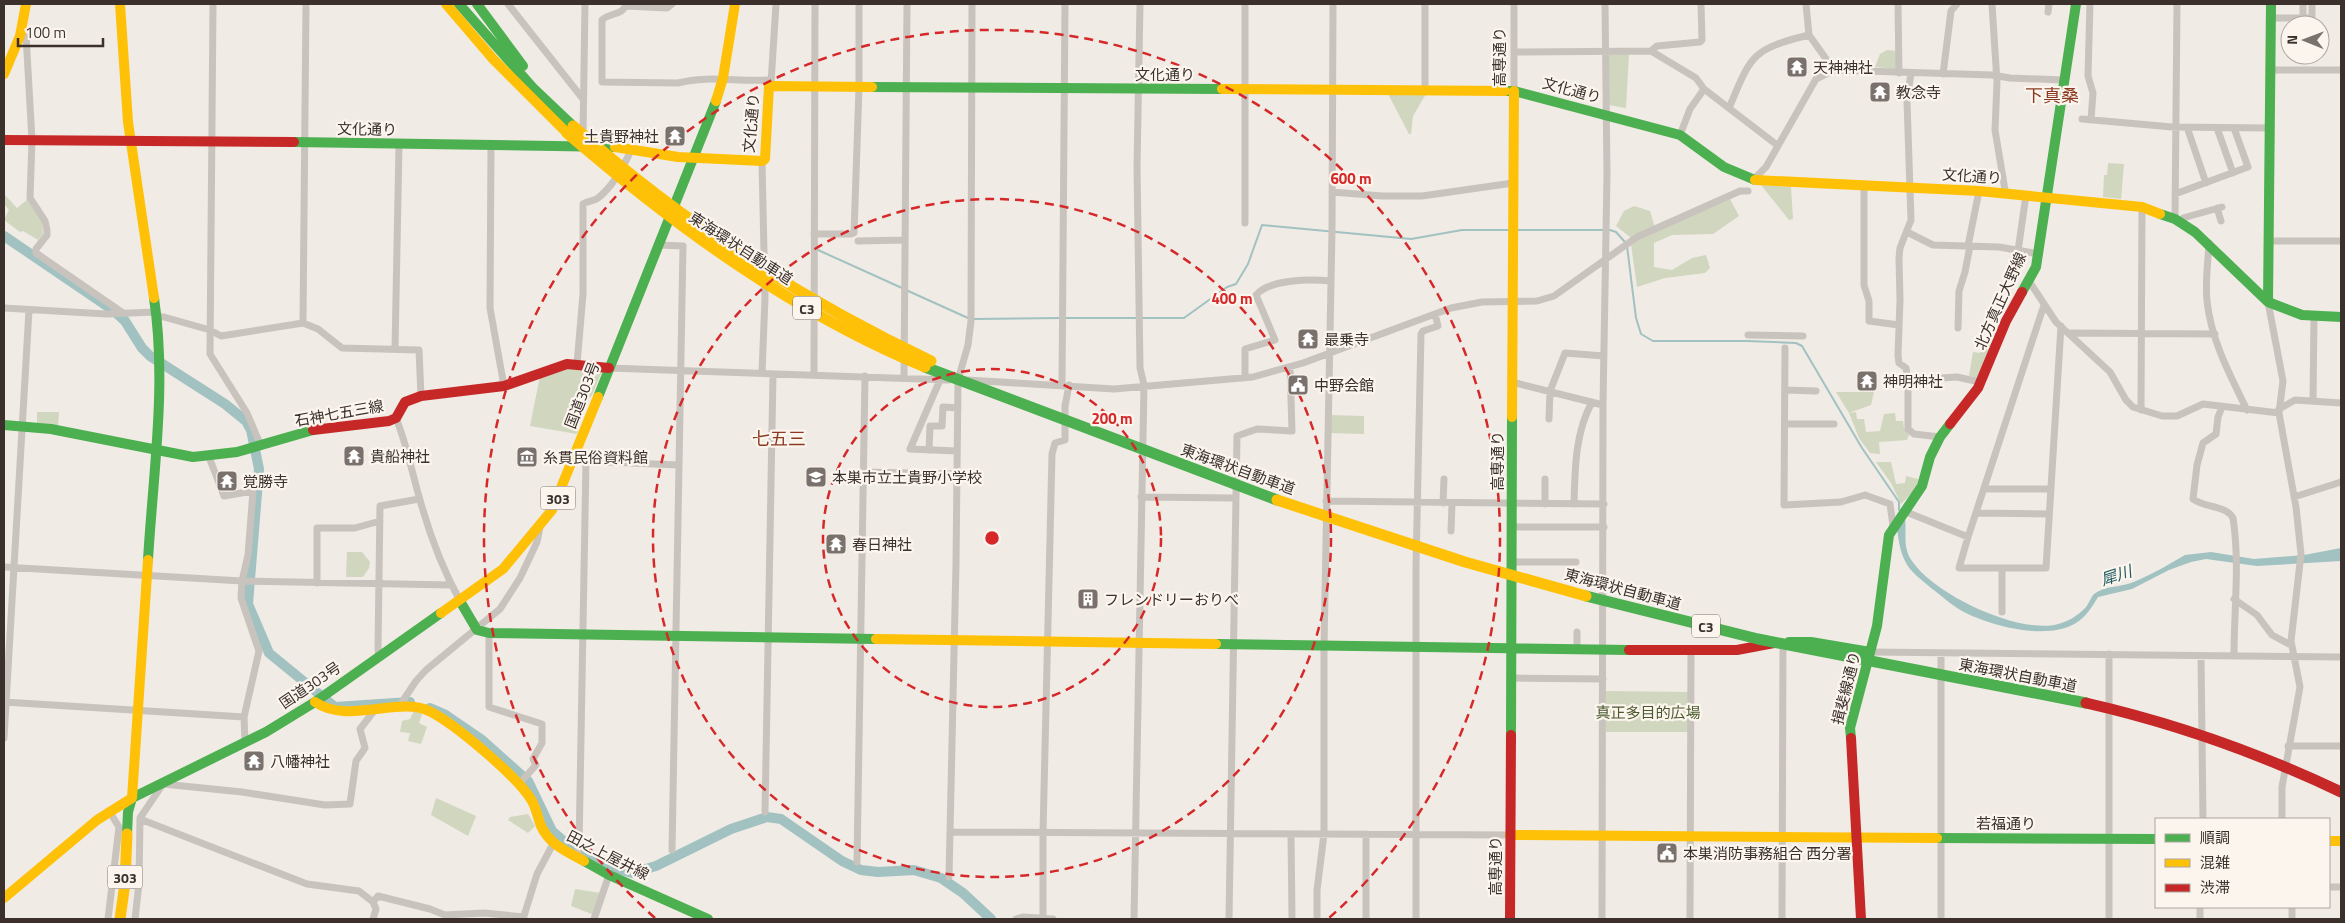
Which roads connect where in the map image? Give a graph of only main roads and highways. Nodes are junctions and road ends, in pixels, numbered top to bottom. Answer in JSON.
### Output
{"nodes":[{"id":1,"x":26,"y":4,"type":"edge"},
{"id":2,"x":120,"y":4,"type":"edge"},
{"id":3,"x":438,"y":4,"type":"edge"},
{"id":4,"x":446,"y":4,"type":"edge"},
{"id":5,"x":459,"y":4,"type":"edge"},
{"id":6,"x":477,"y":4,"type":"edge"},
{"id":7,"x":735,"y":4,"type":"edge"},
{"id":8,"x":2076,"y":4,"type":"edge"},
{"id":9,"x":2271,"y":4,"type":"edge"},
{"id":10,"x":463,"y":26,"type":"junction"},
{"id":11,"x":4,"y":74,"type":"edge"},
{"id":12,"x":1514,"y":91,"type":"junction"},
{"id":13,"x":558,"y":112,"type":"junction"},
{"id":14,"x":570,"y":129,"type":"junction"},
{"id":15,"x":4,"y":140,"type":"edge"},
{"id":16,"x":131,"y":142,"type":"junction"},
{"id":17,"x":694,"y":159,"type":"junction"},
{"id":18,"x":2046,"y":197,"type":"junction"},
{"id":19,"x":2268,"y":302,"type":"junction"},
{"id":20,"x":2341,"y":317,"type":"edge"},
{"id":21,"x":609,"y":368,"type":"junction"},
{"id":22,"x":4,"y":425,"type":"edge"},
{"id":23,"x":156,"y":449,"type":"junction"},
{"id":24,"x":1893,"y":526,"type":"joint"},
{"id":25,"x":460,"y":601,"type":"junction"},
{"id":26,"x":1510,"y":649,"type":"junction"},
{"id":27,"x":1870,"y":652,"type":"junction"},
{"id":28,"x":315,"y":702,"type":"junction"},
{"id":29,"x":2341,"y":792,"type":"edge"},
{"id":30,"x":132,"y":798,"type":"junction"},
{"id":31,"x":1510,"y":835,"type":"junction"},
{"id":32,"x":1856,"y":837,"type":"junction"},
{"id":33,"x":2155,"y":839,"type":"edge"},
{"id":34,"x":4,"y":898,"type":"edge"},
{"id":35,"x":115,"y":919,"type":"edge"},
{"id":36,"x":708,"y":919,"type":"edge"},
{"id":37,"x":1510,"y":919,"type":"edge"},
{"id":38,"x":1861,"y":919,"type":"edge"}],
"edges":[{"from":1,"to":11,"type":"main road"},
{"from":2,"to":16,"type":"main road"},
{"from":3,"to":10,"type":"main road"},
{"from":4,"to":10,"type":"main road","name":"東海環状自動車道","number":"C3"},
{"from":5,"to":13,"type":"main road","name":"東海環状自動車道","number":"C3"},
{"from":6,"to":13,"type":"main road"},
{"from":7,"to":17,"type":"main road","name":"国道303号","number":"303"},
{"from":8,"to":18,"type":"main road","name":"北方真正大野線"},
{"from":9,"to":19,"type":"main road"},
{"from":10,"to":14,"type":"main road","name":"東海環状自動車道","number":"C3"},
{"from":12,"to":17,"type":"main road","name":"文化通り"},
{"from":12,"to":18,"type":"main road","name":"文化通り"},
{"from":12,"to":26,"type":"main road","name":"高専通り"},
{"from":13,"to":14,"type":"main road","name":"東海環状自動車道","number":"C3"},
{"from":14,"to":29,"type":"main road","name":"東海環状自動車道","number":"C3","bridge":true},
{"from":15,"to":16,"type":"main road","name":"文化通り"},
{"from":16,"to":17,"type":"main road","name":"文化通り"},
{"from":16,"to":23,"type":"main road"},
{"from":17,"to":21,"type":"main road","name":"国道303号","number":"303"},
{"from":18,"to":19,"type":"main road","name":"文化通り"},
{"from":18,"to":24,"type":"main road","name":"北方真正大野線"},
{"from":19,"to":20,"type":"main road","name":"文化通り"},
{"from":21,"to":23,"type":"main road","name":"石神七五三線"},
{"from":21,"to":25,"type":"main road","name":"国道303号","number":"303"},
{"from":22,"to":23,"type":"main road","name":"石神七五三線"},
{"from":23,"to":30,"type":"main road"},
{"from":24,"to":27,"type":"main road","name":"揖斐線通り"},
{"from":25,"to":26,"type":"main road"},
{"from":25,"to":28,"type":"main road","name":"国道303号","number":"303"},
{"from":26,"to":27,"type":"main road"},
{"from":26,"to":31,"type":"main road","name":"高専通り"},
{"from":27,"to":32,"type":"main road","name":"揖斐線通り"},
{"from":28,"to":30,"type":"main road","name":"国道303号","number":"303"},
{"from":28,"to":36,"type":"main road","name":"田之上屋井線"},
{"from":30,"to":34,"type":"main road","name":"国道303号"},
{"from":30,"to":35,"type":"main road","number":"303"},
{"from":31,"to":32,"type":"main road","name":"若福通り"},
{"from":31,"to":37,"type":"main road","name":"高専通り"},
{"from":32,"to":33,"type":"main road","name":"若福通り"},
{"from":32,"to":38,"type":"main road","name":"揖斐線通り"}]}
